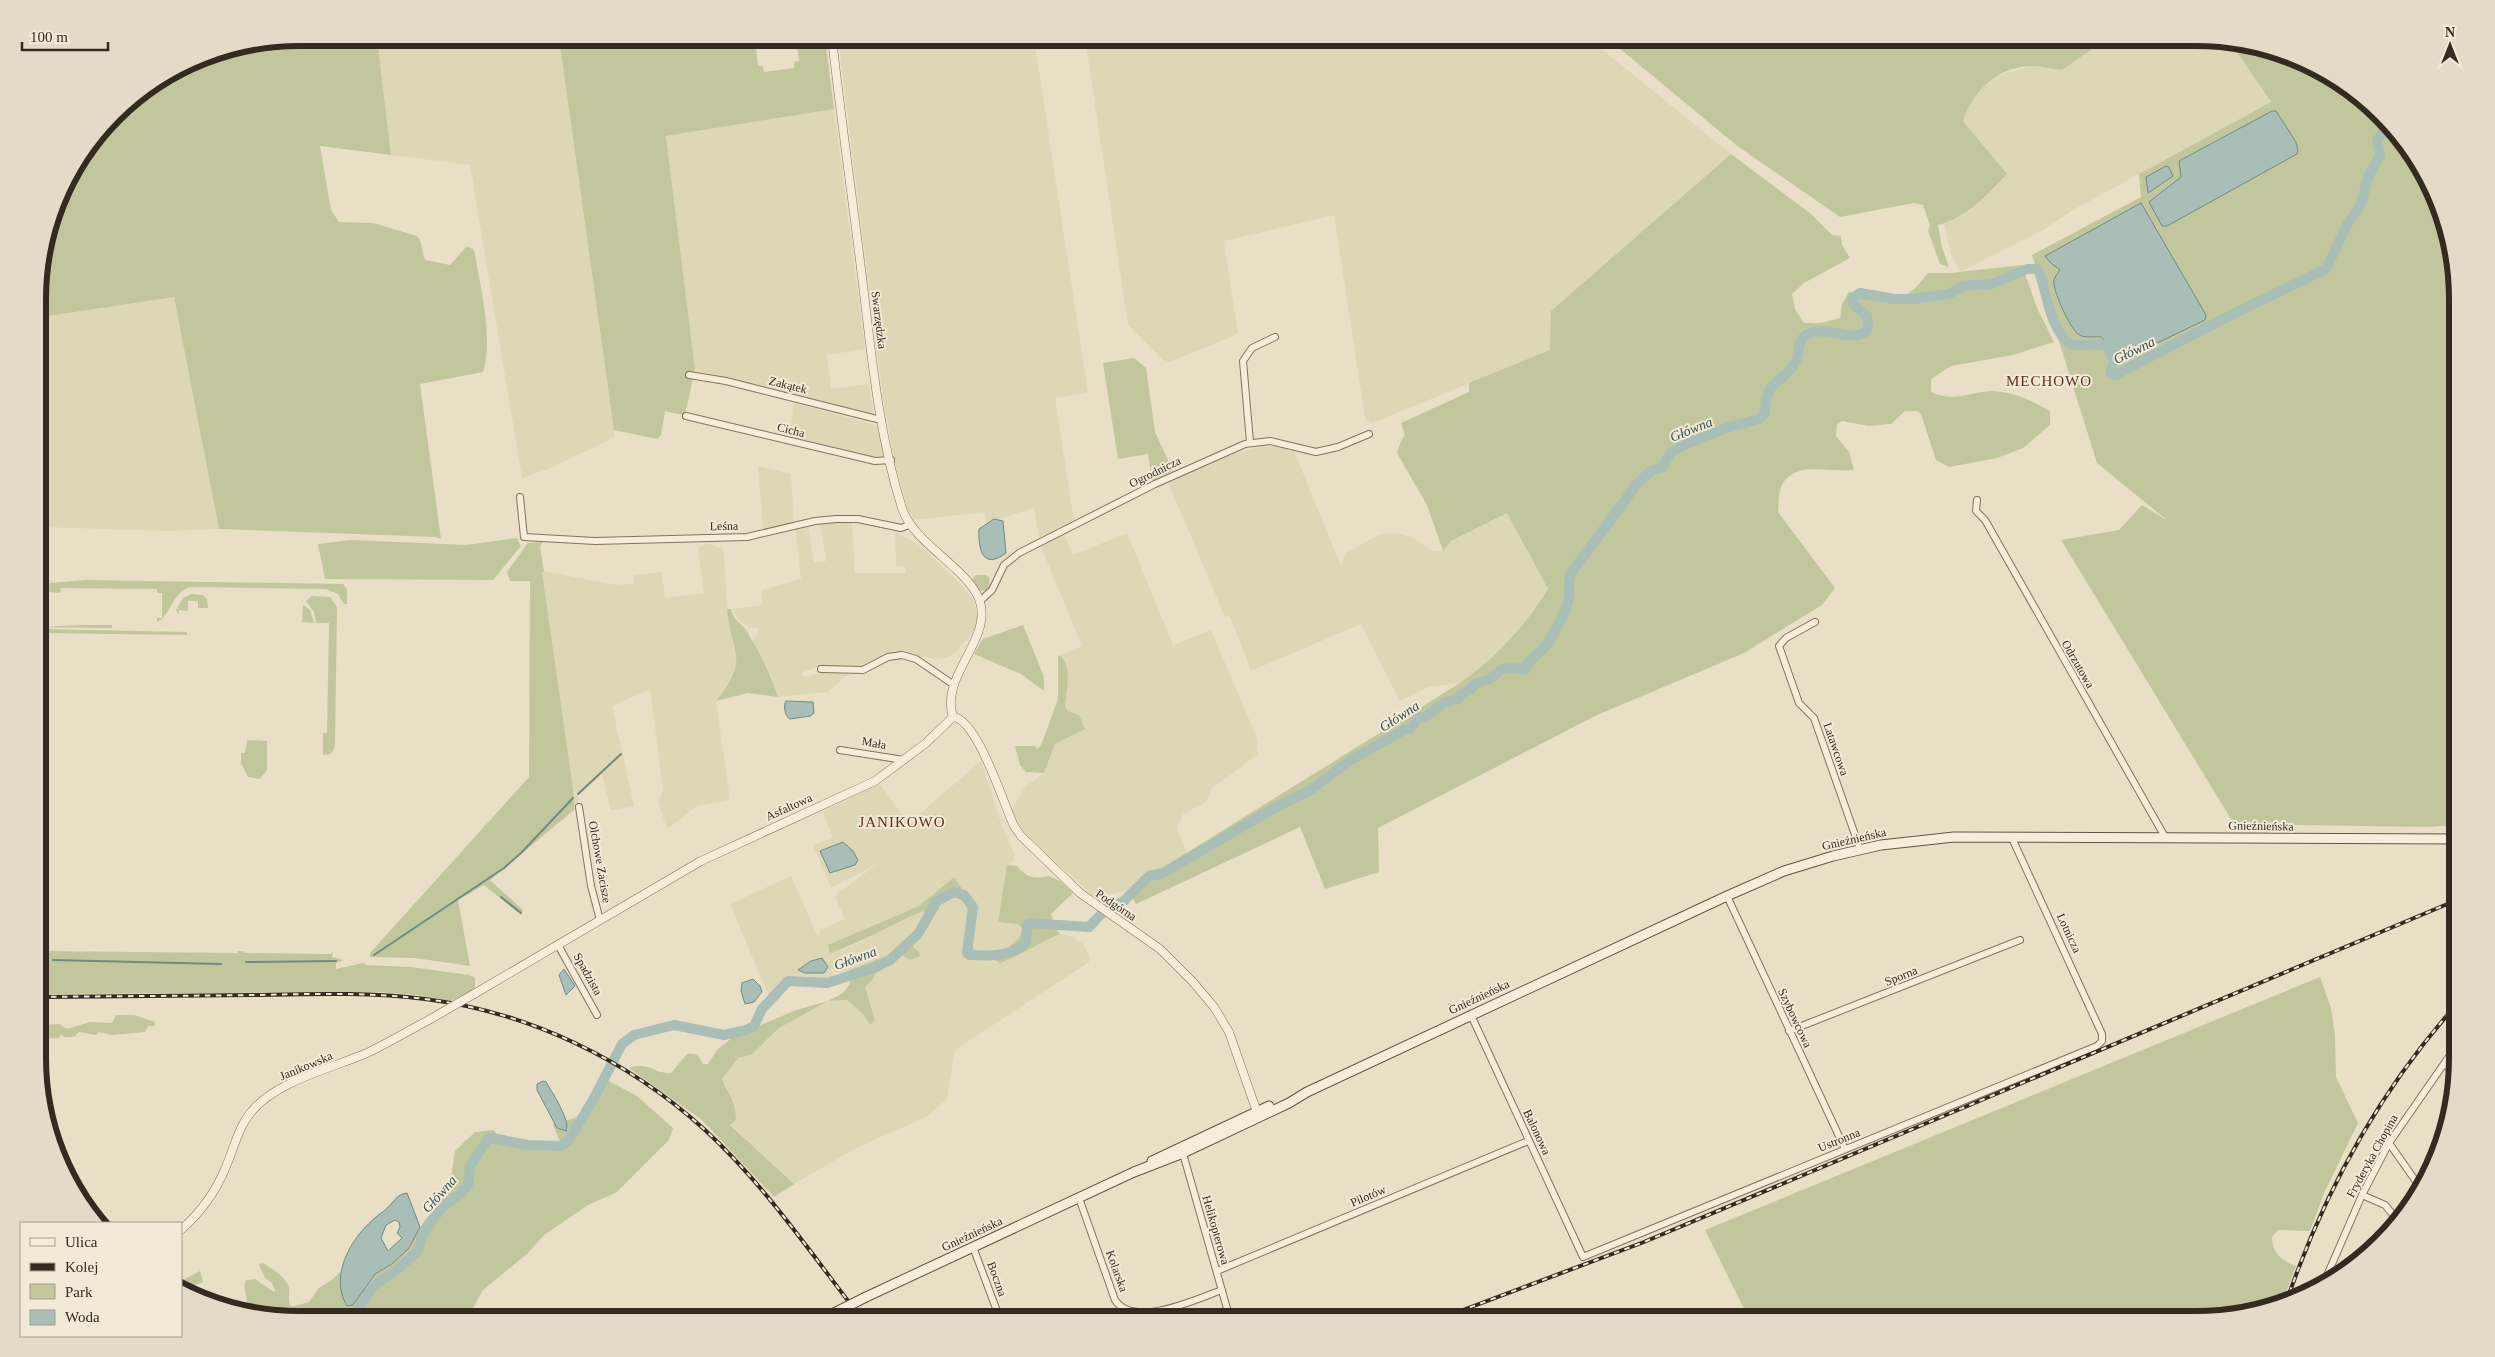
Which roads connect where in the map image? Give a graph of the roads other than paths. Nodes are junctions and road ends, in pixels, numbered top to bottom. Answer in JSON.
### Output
{"nodes":[{"id":1,"x":833,"y":46,"type":"edge"},
{"id":2,"x":1275,"y":337,"type":"dead end"},
{"id":3,"x":689,"y":375,"type":"dead end"},
{"id":4,"x":686,"y":416,"type":"dead end"},
{"id":5,"x":881,"y":420,"type":"junction"},
{"id":6,"x":1369,"y":434,"type":"dead end"},
{"id":7,"x":1250,"y":442,"type":"junction"},
{"id":8,"x":891,"y":460,"type":"junction"},
{"id":9,"x":520,"y":497,"type":"dead end"},
{"id":10,"x":1977,"y":500,"type":"dead end"},
{"id":11,"x":909,"y":525,"type":"junction"},
{"id":12,"x":980,"y":601,"type":"junction"},
{"id":13,"x":1815,"y":622,"type":"dead end"},
{"id":14,"x":821,"y":669,"type":"dead end"},
{"id":15,"x":954,"y":685,"type":"junction"},
{"id":16,"x":953,"y":717,"type":"junction"},
{"id":17,"x":840,"y":750,"type":"dead end"},
{"id":18,"x":904,"y":760,"type":"junction"},
{"id":19,"x":579,"y":807,"type":"dead end"},
{"id":20,"x":2012,"y":836,"type":"junction"},
{"id":21,"x":2165,"y":837,"type":"junction"},
{"id":22,"x":2449,"y":839,"type":"edge"},
{"id":23,"x":1860,"y":849,"type":"junction"},
{"id":24,"x":1727,"y":896,"type":"junction"},
{"id":25,"x":600,"y":920,"type":"junction"},
{"id":26,"x":2020,"y":940,"type":"dead end"},
{"id":27,"x":558,"y":945,"type":"junction"},
{"id":28,"x":496,"y":981,"type":"joint"},
{"id":29,"x":597,"y":1015,"type":"dead end"},
{"id":30,"x":1471,"y":1015,"type":"junction"},
{"id":31,"x":1789,"y":1031,"type":"junction"},
{"id":32,"x":2102,"y":1041,"type":"joint"},
{"id":33,"x":2449,"y":1055,"type":"edge"},
{"id":34,"x":2446,"y":1064,"type":"junction"},
{"id":35,"x":2448,"y":1067,"type":"edge"},
{"id":36,"x":1258,"y":1114,"type":"junction"},
{"id":37,"x":1528,"y":1141,"type":"junction"},
{"id":38,"x":2389,"y":1143,"type":"junction"},
{"id":39,"x":1182,"y":1150,"type":"junction"},
{"id":40,"x":1844,"y":1150,"type":"junction"},
{"id":41,"x":2416,"y":1182,"type":"edge"},
{"id":42,"x":2362,"y":1195,"type":"junction"},
{"id":43,"x":1079,"y":1198,"type":"junction"},
{"id":44,"x":2393,"y":1216,"type":"edge"},
{"id":45,"x":182,"y":1229,"type":"edge"},
{"id":46,"x":973,"y":1247,"type":"junction"},
{"id":47,"x":1583,"y":1258,"type":"joint"},
{"id":48,"x":1216,"y":1271,"type":"junction"},
{"id":49,"x":2328,"y":1273,"type":"edge"},
{"id":50,"x":1222,"y":1290,"type":"junction"},
{"id":51,"x":838,"y":1311,"type":"edge"},
{"id":52,"x":997,"y":1311,"type":"edge"},
{"id":53,"x":1133,"y":1311,"type":"edge"},
{"id":54,"x":1156,"y":1311,"type":"edge"},
{"id":55,"x":1228,"y":1311,"type":"edge"}],
"edges":[{"from":1,"to":5,"type":"street","name":"Swarzędzka"},
{"from":2,"to":7,"type":"street"},
{"from":3,"to":5,"type":"street","name":"Zakątek"},
{"from":4,"to":8,"type":"street","name":"Cicha"},
{"from":5,"to":8,"type":"street","name":"Swarzędzka"},
{"from":6,"to":7,"type":"street","name":"Ogrodnicza"},
{"from":7,"to":12,"type":"street","name":"Ogrodnicza"},
{"from":8,"to":11,"type":"street","name":"Swarzędzka"},
{"from":9,"to":11,"type":"street","name":"Leśna"},
{"from":10,"to":21,"type":"street","name":"Odrzutowa"},
{"from":11,"to":12,"type":"street","name":"Swarzędzka"},
{"from":12,"to":15,"type":"street"},
{"from":13,"to":23,"type":"street","name":"Latawcowa"},
{"from":14,"to":15,"type":"street"},
{"from":15,"to":16,"type":"street"},
{"from":16,"to":18,"type":"street","name":"Asfaltowa"},
{"from":16,"to":36,"type":"street","name":"Podgórna"},
{"from":17,"to":18,"type":"street","name":"Mała"},
{"from":18,"to":25,"type":"street","name":"Asfaltowa"},
{"from":19,"to":25,"type":"street","name":"Olchowe Zacisze"},
{"from":20,"to":21,"type":"main road","name":"Gnieźnieńska"},
{"from":20,"to":23,"type":"main road","name":"Gnieźnieńska"},
{"from":20,"to":32,"type":"street","name":"Lotnicza"},
{"from":21,"to":22,"type":"main road","name":"Gnieźnieńska"},
{"from":23,"to":24,"type":"main road","name":"Gnieźnieńska"},
{"from":24,"to":30,"type":"main road","name":"Gnieźnieńska"},
{"from":24,"to":31,"type":"street","name":"Szybowcowa"},
{"from":25,"to":27,"type":"street","name":"Asfaltowa"},
{"from":26,"to":31,"type":"street","name":"Sporna"},
{"from":27,"to":28,"type":"street","name":"Asfaltowa"},
{"from":27,"to":29,"type":"street","name":"Spadzista"},
{"from":28,"to":45,"type":"street","name":"Janikowska","bridge":true},
{"from":30,"to":36,"type":"main road","name":"Gnieźnieńska"},
{"from":30,"to":37,"type":"street","name":"Balonowa"},
{"from":31,"to":40,"type":"street","name":"Szybowcowa"},
{"from":32,"to":40,"type":"street","name":"Ustronna"},
{"from":33,"to":34,"type":"street","name":"Fryderyka Chopina"},
{"from":34,"to":35,"type":"street"},
{"from":34,"to":38,"type":"street","name":"Fryderyka Chopina"},
{"from":36,"to":39,"type":"main road","name":"Gnieźnieńska"},
{"from":37,"to":47,"type":"street","name":"Balonowa"},
{"from":37,"to":48,"type":"street","name":"Pilotów"},
{"from":38,"to":41,"type":"street"},
{"from":38,"to":42,"type":"street","name":"Fryderyka Chopina"},
{"from":39,"to":43,"type":"main road","name":"Gnieźnieńska"},
{"from":39,"to":48,"type":"street","name":"Helikopterowa"},
{"from":40,"to":47,"type":"street","name":"Ustronna"},
{"from":42,"to":44,"type":"street"},
{"from":42,"to":49,"type":"street","name":"Fryderyka Chopina"},
{"from":43,"to":46,"type":"main road","name":"Gnieźnieńska"},
{"from":43,"to":53,"type":"street","name":"Kolarska"},
{"from":46,"to":51,"type":"main road","name":"Gnieźnieńska","bridge":true},
{"from":46,"to":52,"type":"street","name":"Boczna"},
{"from":48,"to":50,"type":"street","name":"Helikopterowa"},
{"from":50,"to":54,"type":"street","name":"Kolarska"},
{"from":50,"to":55,"type":"street","name":"Helikopterowa"}]}
